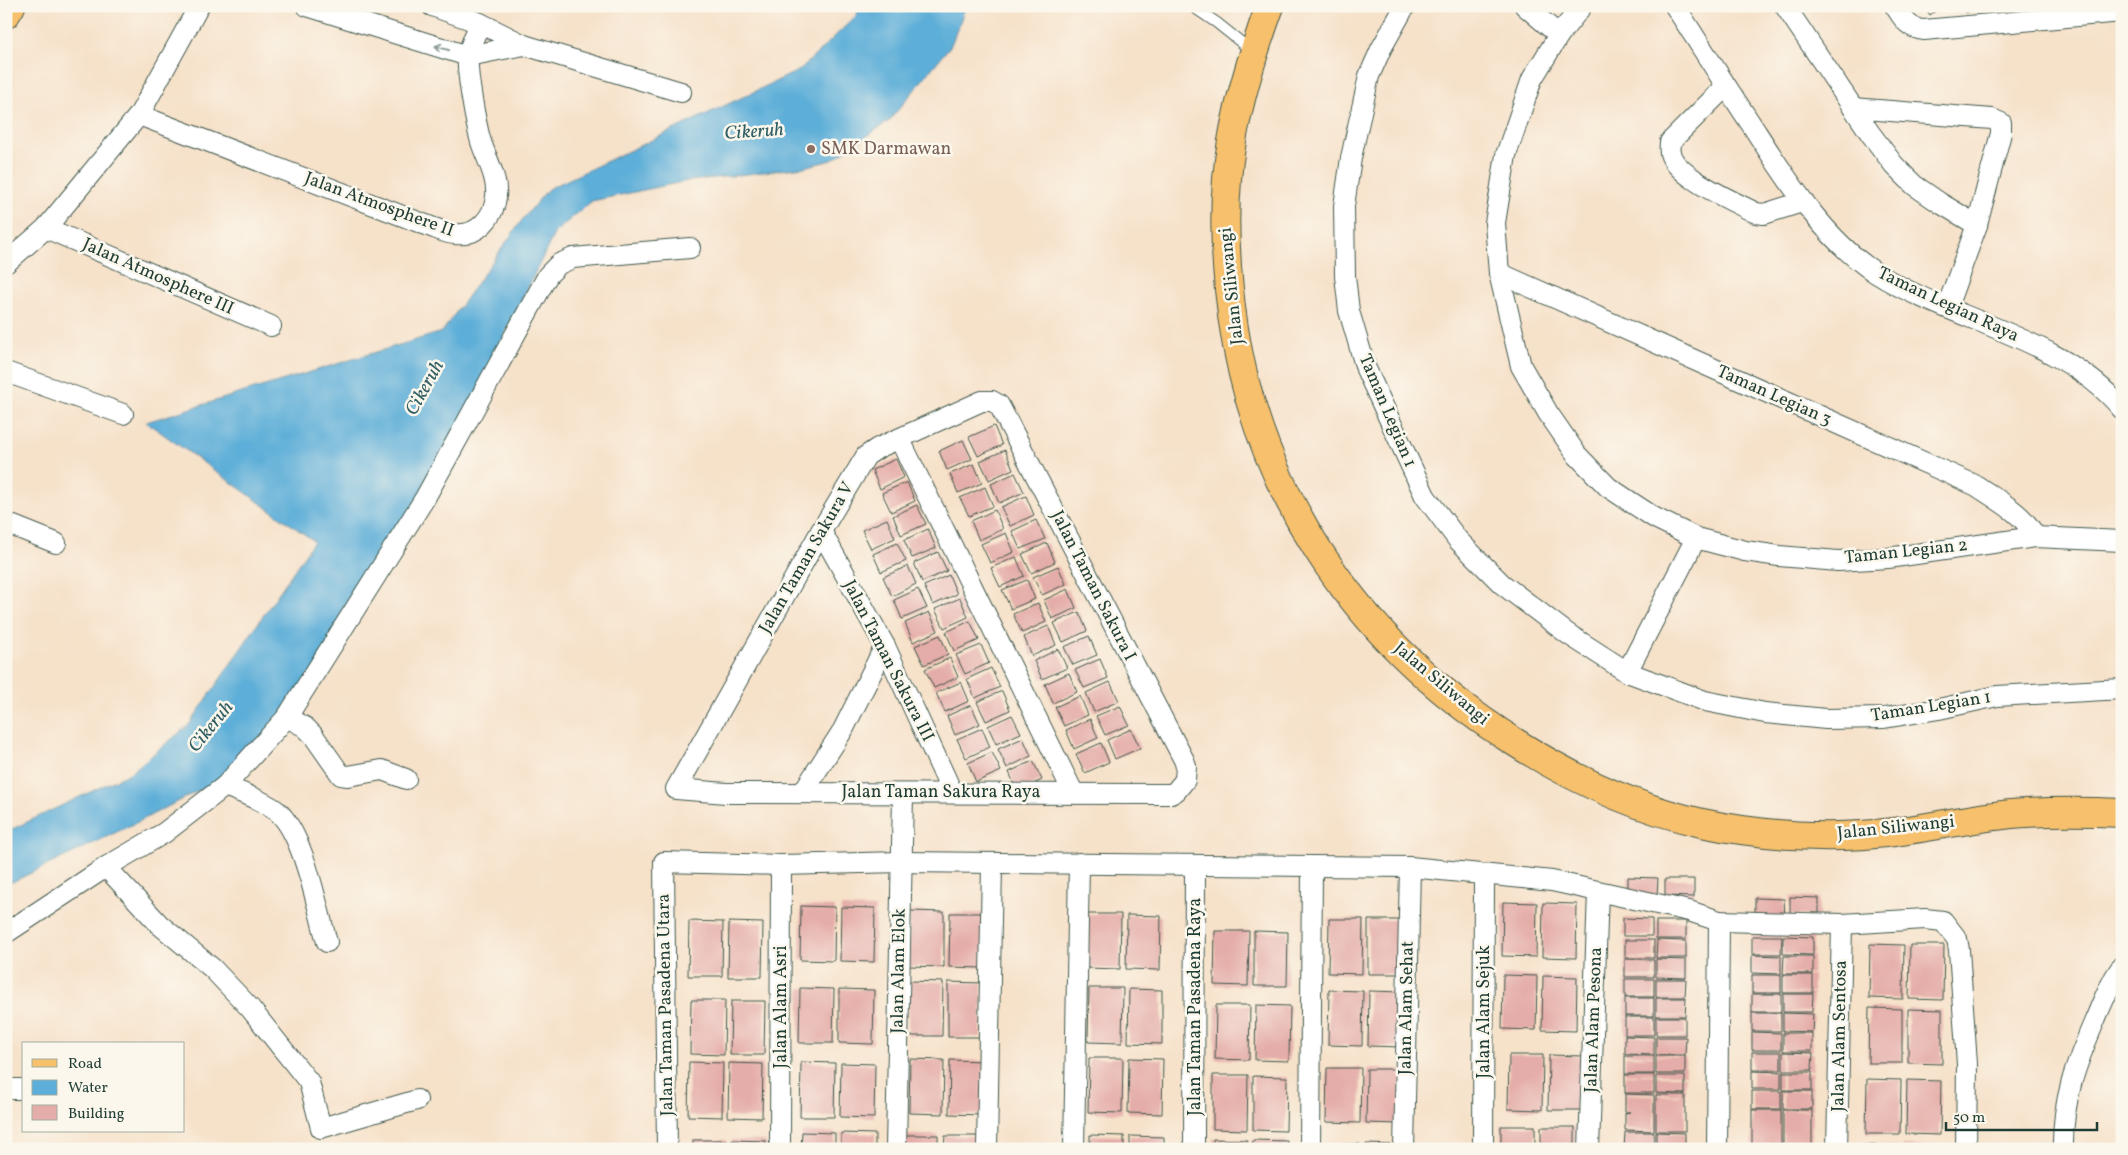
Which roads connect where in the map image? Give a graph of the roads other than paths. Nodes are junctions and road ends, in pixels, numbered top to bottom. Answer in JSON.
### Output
{"nodes":[{"id":1,"x":11,"y":6,"type":"edge"},
{"id":2,"x":199,"y":6,"type":"edge"},
{"id":3,"x":307,"y":6,"type":"edge"},
{"id":4,"x":432,"y":6,"type":"edge"},
{"id":5,"x":1192,"y":6,"type":"edge"},
{"id":6,"x":1270,"y":6,"type":"edge"},
{"id":7,"x":1406,"y":6,"type":"edge"},
{"id":8,"x":1525,"y":6,"type":"edge"},
{"id":9,"x":1582,"y":6,"type":"edge"},
{"id":10,"x":1675,"y":6,"type":"edge"},
{"id":11,"x":1785,"y":6,"type":"edge"},
{"id":12,"x":1895,"y":6,"type":"edge"},
{"id":13,"x":2122,"y":12,"type":"edge"},
{"id":14,"x":2031,"y":13,"type":"edge"},
{"id":15,"x":6,"y":14,"type":"edge"},
{"id":16,"x":480,"y":23,"type":"junction"},
{"id":17,"x":1559,"y":35,"type":"junction"},
{"id":18,"x":524,"y":45,"type":"junction"},
{"id":19,"x":1253,"y":52,"type":"junction"},
{"id":20,"x":468,"y":56,"type":"junction"},
{"id":21,"x":1726,"y":86,"type":"junction"},
{"id":22,"x":681,"y":92,"type":"dead end"},
{"id":23,"x":1853,"y":108,"type":"junction"},
{"id":24,"x":139,"y":115,"type":"junction"},
{"id":25,"x":1802,"y":202,"type":"junction"},
{"id":26,"x":1977,"y":225,"type":"junction"},
{"id":27,"x":46,"y":228,"type":"junction"},
{"id":28,"x":690,"y":248,"type":"dead end"},
{"id":29,"x":6,"y":264,"type":"edge"},
{"id":30,"x":1499,"y":273,"type":"junction"},
{"id":31,"x":1947,"y":307,"type":"junction"},
{"id":32,"x":270,"y":326,"type":"dead end"},
{"id":33,"x":6,"y":372,"type":"edge"},
{"id":34,"x":999,"y":405,"type":"joint"},
{"id":35,"x":2122,"y":408,"type":"edge"},
{"id":36,"x":123,"y":414,"type":"dead end"},
{"id":37,"x":900,"y":440,"type":"junction"},
{"id":38,"x":6,"y":522,"type":"edge"},
{"id":39,"x":821,"y":531,"type":"junction"},
{"id":40,"x":2035,"y":537,"type":"junction"},
{"id":41,"x":1696,"y":538,"type":"junction"},
{"id":42,"x":2122,"y":541,"type":"edge"},
{"id":43,"x":56,"y":543,"type":"dead end"},
{"id":44,"x":885,"y":646,"type":"junction"},
{"id":45,"x":1628,"y":672,"type":"junction"},
{"id":46,"x":2122,"y":689,"type":"edge"},
{"id":47,"x":287,"y":716,"type":"junction"},
{"id":48,"x":1186,"y":766,"type":"joint"},
{"id":49,"x":406,"y":779,"type":"dead end"},
{"id":50,"x":225,"y":786,"type":"junction"},
{"id":51,"x":676,"y":789,"type":"joint"},
{"id":52,"x":803,"y":792,"type":"junction"},
{"id":53,"x":952,"y":792,"type":"junction"},
{"id":54,"x":1072,"y":792,"type":"junction"},
{"id":55,"x":903,"y":794,"type":"junction"},
{"id":56,"x":2122,"y":813,"type":"edge"},
{"id":57,"x":901,"y":862,"type":"junction"},
{"id":58,"x":992,"y":863,"type":"junction"},
{"id":59,"x":1079,"y":863,"type":"junction"},
{"id":60,"x":781,"y":865,"type":"junction"},
{"id":61,"x":1195,"y":865,"type":"junction"},
{"id":62,"x":106,"y":867,"type":"junction"},
{"id":63,"x":1312,"y":867,"type":"junction"},
{"id":64,"x":1410,"y":867,"type":"junction"},
{"id":65,"x":1484,"y":876,"type":"junction"},
{"id":66,"x":1598,"y":892,"type":"junction"},
{"id":67,"x":1719,"y":920,"type":"junction"},
{"id":68,"x":1842,"y":924,"type":"junction"},
{"id":69,"x":6,"y":933,"type":"edge"},
{"id":70,"x":327,"y":942,"type":"dead end"},
{"id":71,"x":2122,"y":966,"type":"edge"},
{"id":72,"x":6,"y":1089,"type":"edge"},
{"id":73,"x":22,"y":1089,"type":"edge"},
{"id":74,"x":417,"y":1100,"type":"dead end"},
{"id":75,"x":667,"y":1149,"type":"edge"},
{"id":76,"x":780,"y":1149,"type":"edge"},
{"id":77,"x":896,"y":1149,"type":"edge"},
{"id":78,"x":987,"y":1149,"type":"edge"},
{"id":79,"x":1074,"y":1149,"type":"edge"},
{"id":80,"x":1194,"y":1149,"type":"edge"},
{"id":81,"x":1310,"y":1149,"type":"edge"},
{"id":82,"x":1404,"y":1149,"type":"edge"},
{"id":83,"x":1483,"y":1149,"type":"edge"},
{"id":84,"x":1589,"y":1149,"type":"edge"},
{"id":85,"x":1717,"y":1149,"type":"edge"},
{"id":86,"x":1837,"y":1149,"type":"edge"},
{"id":87,"x":1966,"y":1149,"type":"edge"},
{"id":88,"x":2063,"y":1149,"type":"edge"}],
"edges":[{"from":1,"to":15,"type":"main road"},
{"from":2,"to":24,"type":"street"},
{"from":20,"to":3,"type":"street","one_way":true},
{"from":4,"to":16,"type":"street"},
{"from":5,"to":19,"type":"lane"},
{"from":6,"to":19,"type":"main road","name":"Jalan Siliwangi"},
{"from":7,"to":45,"type":"street","name":"Taman Legian 1"},
{"from":8,"to":17,"type":"street"},
{"from":9,"to":17,"type":"street","name":"Taman Legian 2"},
{"from":10,"to":21,"type":"street","name":"Taman Legian Raya"},
{"from":11,"to":23,"type":"street"},
{"from":12,"to":14,"type":"street"},
{"from":13,"to":14,"type":"street"},
{"from":16,"to":18,"type":"street"},
{"from":16,"to":20,"type":"street"},
{"from":17,"to":30,"type":"street","name":"Taman Legian 2"},
{"from":18,"to":20,"type":"street"},
{"from":18,"to":22,"type":"street"},
{"from":19,"to":56,"type":"main road","name":"Jalan Siliwangi"},
{"from":20,"to":24,"type":"street","name":"Jalan Atmosphere II"},
{"from":21,"to":25,"type":"street","name":"Taman Legian Raya"},
{"from":21,"to":25,"type":"street"},
{"from":23,"to":26,"type":"street"},
{"from":23,"to":26,"type":"street"},
{"from":24,"to":27,"type":"street"},
{"from":25,"to":31,"type":"street","name":"Taman Legian Raya"},
{"from":26,"to":31,"type":"street"},
{"from":27,"to":29,"type":"street"},
{"from":27,"to":32,"type":"street","name":"Jalan Atmosphere III"},
{"from":28,"to":47,"type":"street"},
{"from":30,"to":40,"type":"street","name":"Taman Legian 3"},
{"from":30,"to":41,"type":"street","name":"Taman Legian 2"},
{"from":31,"to":35,"type":"street","name":"Taman Legian Raya"},
{"from":33,"to":36,"type":"street"},
{"from":34,"to":37,"type":"street","name":"Jalan Taman Sakura V"},
{"from":34,"to":48,"type":"street","name":"Jalan Taman Sakura I"},
{"from":37,"to":39,"type":"street","name":"Jalan Taman Sakura V"},
{"from":37,"to":54,"type":"street"},
{"from":38,"to":43,"type":"street"},
{"from":39,"to":44,"type":"street","name":"Jalan Taman Sakura III"},
{"from":39,"to":51,"type":"street","name":"Jalan Taman Sakura V"},
{"from":40,"to":41,"type":"street","name":"Taman Legian 2"},
{"from":40,"to":42,"type":"street","name":"Taman Legian 2"},
{"from":41,"to":45,"type":"street"},
{"from":44,"to":52,"type":"street"},
{"from":44,"to":53,"type":"street","name":"Jalan Taman Sakura III"},
{"from":45,"to":46,"type":"street","name":"Taman Legian 1"},
{"from":47,"to":49,"type":"street"},
{"from":47,"to":50,"type":"street"},
{"from":48,"to":54,"type":"street","name":"Jalan Taman Sakura Raya"},
{"from":50,"to":62,"type":"street"},
{"from":50,"to":70,"type":"street"},
{"from":51,"to":52,"type":"street","name":"Jalan Taman Sakura Raya"},
{"from":52,"to":55,"type":"street","name":"Jalan Taman Sakura Raya"},
{"from":53,"to":54,"type":"street","name":"Jalan Taman Sakura Raya"},
{"from":53,"to":55,"type":"street","name":"Jalan Taman Sakura Raya"},
{"from":55,"to":57,"type":"street","name":"Jalan Alam Elok"},
{"from":57,"to":58,"type":"street"},
{"from":57,"to":60,"type":"street"},
{"from":57,"to":77,"type":"street","name":"Jalan Alam Elok"},
{"from":58,"to":59,"type":"street"},
{"from":58,"to":78,"type":"street"},
{"from":59,"to":61,"type":"street"},
{"from":59,"to":79,"type":"street"},
{"from":60,"to":75,"type":"street","name":"Jalan Taman Pasadena Utara"},
{"from":60,"to":76,"type":"street","name":"Jalan Alam Asri"},
{"from":61,"to":63,"type":"street"},
{"from":61,"to":80,"type":"street","name":"Jalan Taman Pasadena Raya"},
{"from":62,"to":69,"type":"street"},
{"from":62,"to":74,"type":"street"},
{"from":63,"to":64,"type":"street"},
{"from":63,"to":81,"type":"street"},
{"from":64,"to":65,"type":"street"},
{"from":64,"to":82,"type":"street","name":"Jalan Alam Sehat"},
{"from":65,"to":66,"type":"street"},
{"from":65,"to":83,"type":"street","name":"Jalan Alam Sejuk"},
{"from":66,"to":67,"type":"street"},
{"from":66,"to":84,"type":"street","name":"Jalan Alam Pesona"},
{"from":67,"to":68,"type":"street"},
{"from":67,"to":85,"type":"street"},
{"from":68,"to":86,"type":"street","name":"Jalan Alam Sentosa"},
{"from":68,"to":87,"type":"street"},
{"from":71,"to":88,"type":"street"},
{"from":72,"to":73,"type":"street"}]}
